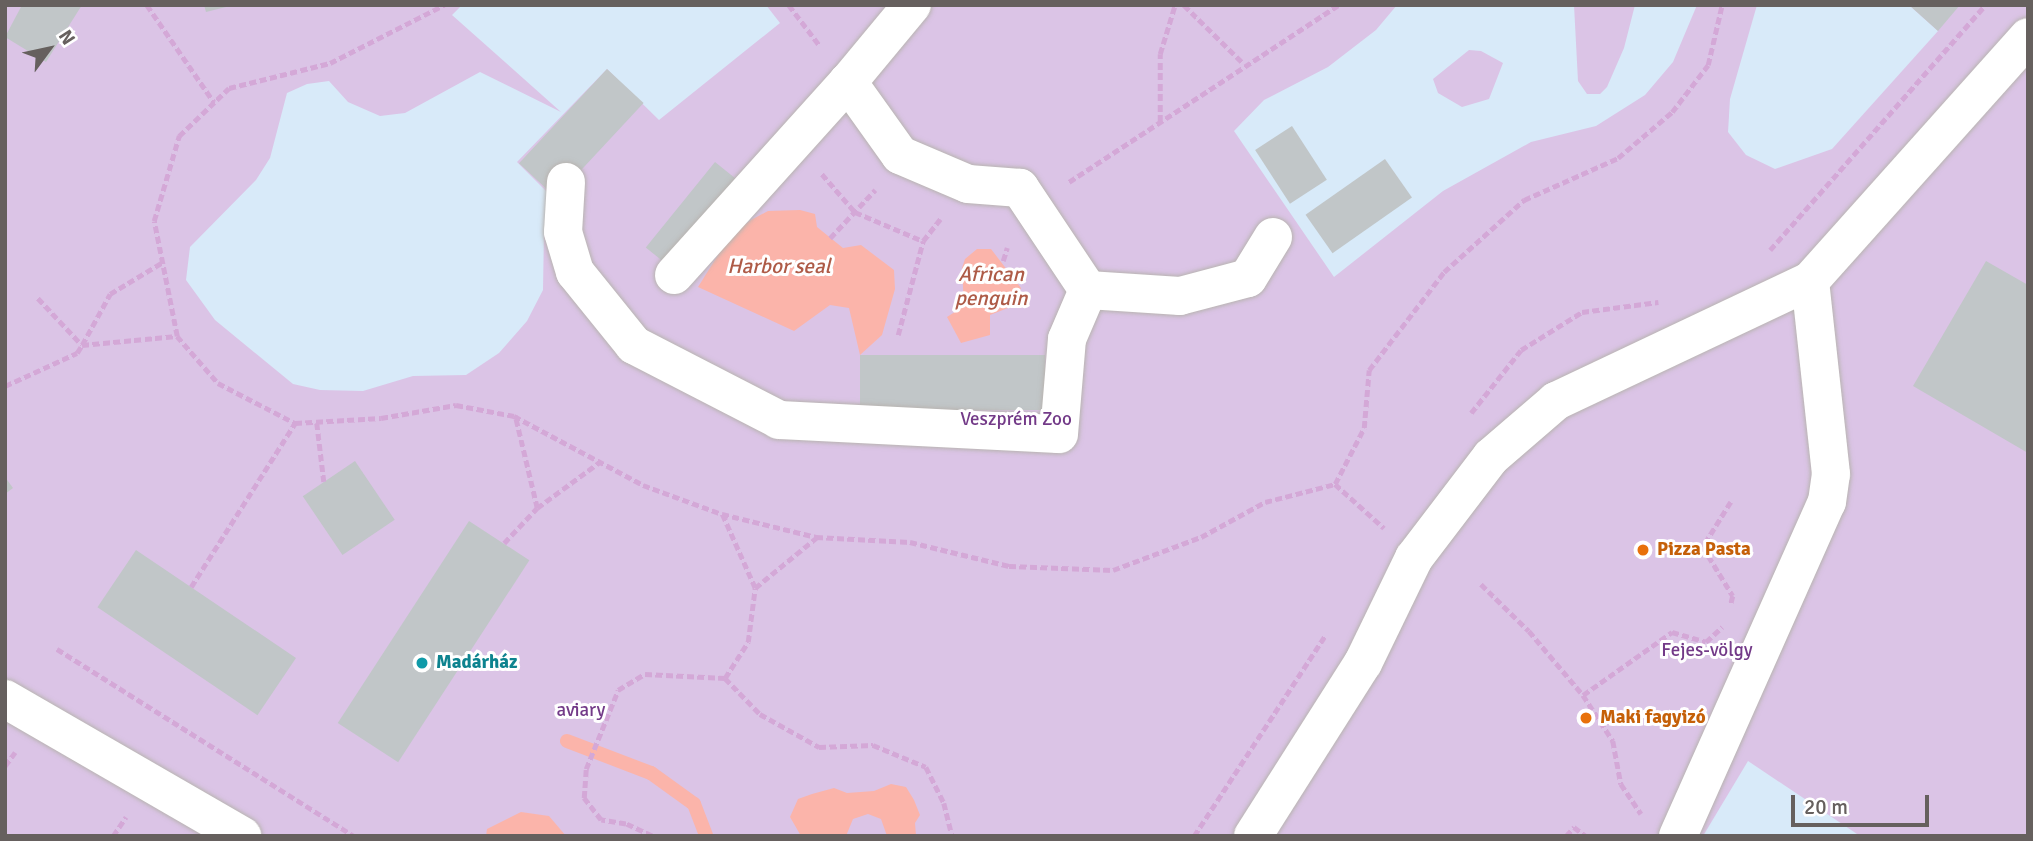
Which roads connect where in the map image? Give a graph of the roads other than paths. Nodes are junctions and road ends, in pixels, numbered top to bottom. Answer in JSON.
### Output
{"nodes":[{"id":1,"x":912,"y":5,"type":"edge"},
{"id":2,"x":2028,"y":37,"type":"edge"},
{"id":3,"x":848,"y":82,"type":"junction"},
{"id":4,"x":566,"y":182,"type":"dead end"},
{"id":5,"x":1273,"y":237,"type":"dead end"},
{"id":6,"x":674,"y":275,"type":"dead end"},
{"id":7,"x":1810,"y":281,"type":"junction"},
{"id":8,"x":1088,"y":290,"type":"junction"},
{"id":9,"x":5,"y":699,"type":"edge"},
{"id":10,"x":242,"y":836,"type":"edge"},
{"id":11,"x":1253,"y":836,"type":"edge"},
{"id":12,"x":1678,"y":836,"type":"edge"}],
"edges":[{"from":1,"to":3,"type":"street"},
{"from":2,"to":7,"type":"street"},
{"from":3,"to":6,"type":"street"},
{"from":3,"to":8,"type":"street"},
{"from":4,"to":8,"type":"street"},
{"from":5,"to":8,"type":"street"},
{"from":7,"to":11,"type":"street"},
{"from":7,"to":12,"type":"street"},
{"from":9,"to":10,"type":"street"}]}
